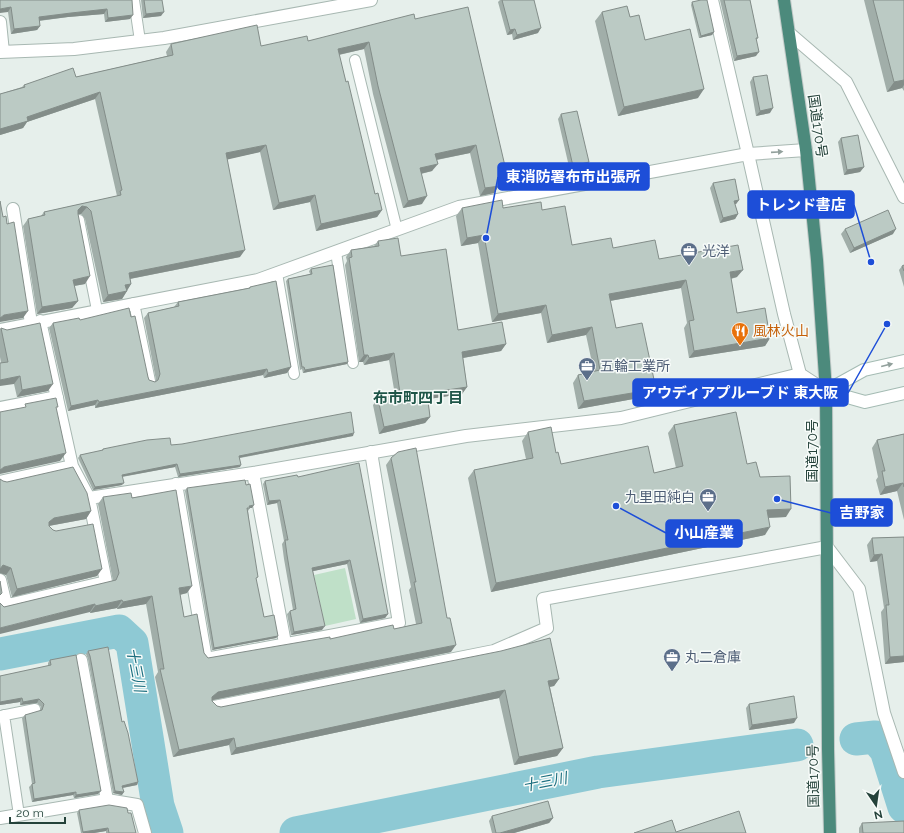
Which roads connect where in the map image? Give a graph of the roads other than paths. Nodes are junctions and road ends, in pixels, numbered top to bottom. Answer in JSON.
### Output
{"nodes":[{"id":1,"x":134,"y":0,"type":"edge"},
{"id":2,"x":371,"y":0,"type":"edge"},
{"id":3,"x":712,"y":0,"type":"edge"},
{"id":4,"x":784,"y":0,"type":"edge"},
{"id":5,"x":0,"y":22,"type":"edge"},
{"id":6,"x":789,"y":33,"type":"junction"},
{"id":7,"x":140,"y":41,"type":"junction"},
{"id":8,"x":2,"y":52,"type":"edge"},
{"id":9,"x":355,"y":60,"type":"edge"},
{"id":10,"x":806,"y":150,"type":"junction"},
{"id":11,"x":748,"y":154,"type":"junction"},
{"id":12,"x":904,"y":197,"type":"edge"},
{"id":13,"x":13,"y":209,"type":"dead end"},
{"id":14,"x":80,"y":220,"type":"edge"},
{"id":15,"x":397,"y":230,"type":"junction"},
{"id":16,"x":336,"y":252,"type":"junction"},
{"id":17,"x":278,"y":273,"type":"junction"},
{"id":18,"x":134,"y":303,"type":"junction"},
{"id":19,"x":97,"y":310,"type":"junction"},
{"id":20,"x":35,"y":322,"type":"junction"},
{"id":21,"x":0,"y":330,"type":"edge"},
{"id":22,"x":904,"y":360,"type":"edge"},
{"id":23,"x":352,"y":363,"type":"dead end"},
{"id":24,"x":294,"y":374,"type":"dead end"},
{"id":25,"x":800,"y":374,"type":"junction"},
{"id":26,"x":150,"y":381,"type":"edge"},
{"id":27,"x":826,"y":391,"type":"junction"},
{"id":28,"x":904,"y":393,"type":"edge"},
{"id":29,"x":57,"y":397,"type":"junction"},
{"id":30,"x":0,"y":408,"type":"edge"},
{"id":31,"x":371,"y":452,"type":"junction"},
{"id":32,"x":72,"y":466,"type":"junction"},
{"id":33,"x":253,"y":473,"type":"junction"},
{"id":34,"x":0,"y":482,"type":"edge"},
{"id":35,"x":176,"y":484,"type":"junction"},
{"id":36,"x":89,"y":498,"type":"junction"},
{"id":37,"x":827,"y":547,"type":"junction"},
{"id":38,"x":0,"y":580,"type":"edge"},
{"id":39,"x":3,"y":606,"type":"edge"},
{"id":40,"x":285,"y":643,"type":"junction"},
{"id":41,"x":81,"y":660,"type":"dead end"},
{"id":42,"x":214,"y":707,"type":"edge"},
{"id":43,"x":35,"y":710,"type":"edge"},
{"id":44,"x":2,"y":715,"type":"edge"},
{"id":45,"x":904,"y":772,"type":"edge"},
{"id":46,"x":107,"y":800,"type":"junction"},
{"id":47,"x":19,"y":815,"type":"junction"},
{"id":48,"x":0,"y":818,"type":"edge"},
{"id":49,"x":145,"y":833,"type":"edge"},
{"id":50,"x":830,"y":833,"type":"edge"}],
"edges":[{"from":1,"to":7,"type":"lane"},
{"from":2,"to":7,"type":"street"},
{"from":3,"to":11,"type":"street"},
{"from":4,"to":6,"type":"highway","name":"国道170号"},
{"from":5,"to":8,"type":"street"},
{"from":6,"to":10,"type":"highway","name":"国道170号"},
{"from":6,"to":12,"type":"street"},
{"from":7,"to":8,"type":"street"},
{"from":9,"to":15,"type":"lane"},
{"from":11,"to":10,"type":"street","one_way":true},
{"from":10,"to":27,"type":"highway","name":"国道170号"},
{"from":11,"to":15,"type":"street"},
{"from":11,"to":25,"type":"street"},
{"from":13,"to":20,"type":"street"},
{"from":14,"to":19,"type":"lane"},
{"from":15,"to":16,"type":"street"},
{"from":16,"to":17,"type":"street"},
{"from":16,"to":23,"type":"lane"},
{"from":17,"to":18,"type":"street"},
{"from":17,"to":24,"type":"lane"},
{"from":18,"to":19,"type":"street"},
{"from":18,"to":26,"type":"lane"},
{"from":19,"to":20,"type":"street"},
{"from":20,"to":21,"type":"street"},
{"from":20,"to":29,"type":"street"},
{"from":27,"to":22,"type":"street","one_way":true},
{"from":25,"to":27,"type":"street"},
{"from":25,"to":31,"type":"street"},
{"from":27,"to":28,"type":"street"},
{"from":27,"to":37,"type":"highway","name":"国道170号"},
{"from":29,"to":30,"type":"street"},
{"from":29,"to":32,"type":"street"},
{"from":31,"to":33,"type":"street"},
{"from":31,"to":40,"type":"street"},
{"from":32,"to":34,"type":"street"},
{"from":32,"to":36,"type":"street"},
{"from":33,"to":35,"type":"street"},
{"from":33,"to":40,"type":"street"},
{"from":35,"to":36,"type":"street"},
{"from":35,"to":40,"type":"street"},
{"from":36,"to":39,"type":"street"},
{"from":37,"to":42,"type":"street"},
{"from":37,"to":45,"type":"street"},
{"from":37,"to":50,"type":"highway","name":"国道170号"},
{"from":38,"to":39,"type":"street"},
{"from":41,"to":46,"type":"street"},
{"from":43,"to":44,"type":"lane"},
{"from":44,"to":47,"type":"lane"},
{"from":46,"to":47,"type":"street"},
{"from":46,"to":49,"type":"street"},
{"from":47,"to":48,"type":"street"}]}
